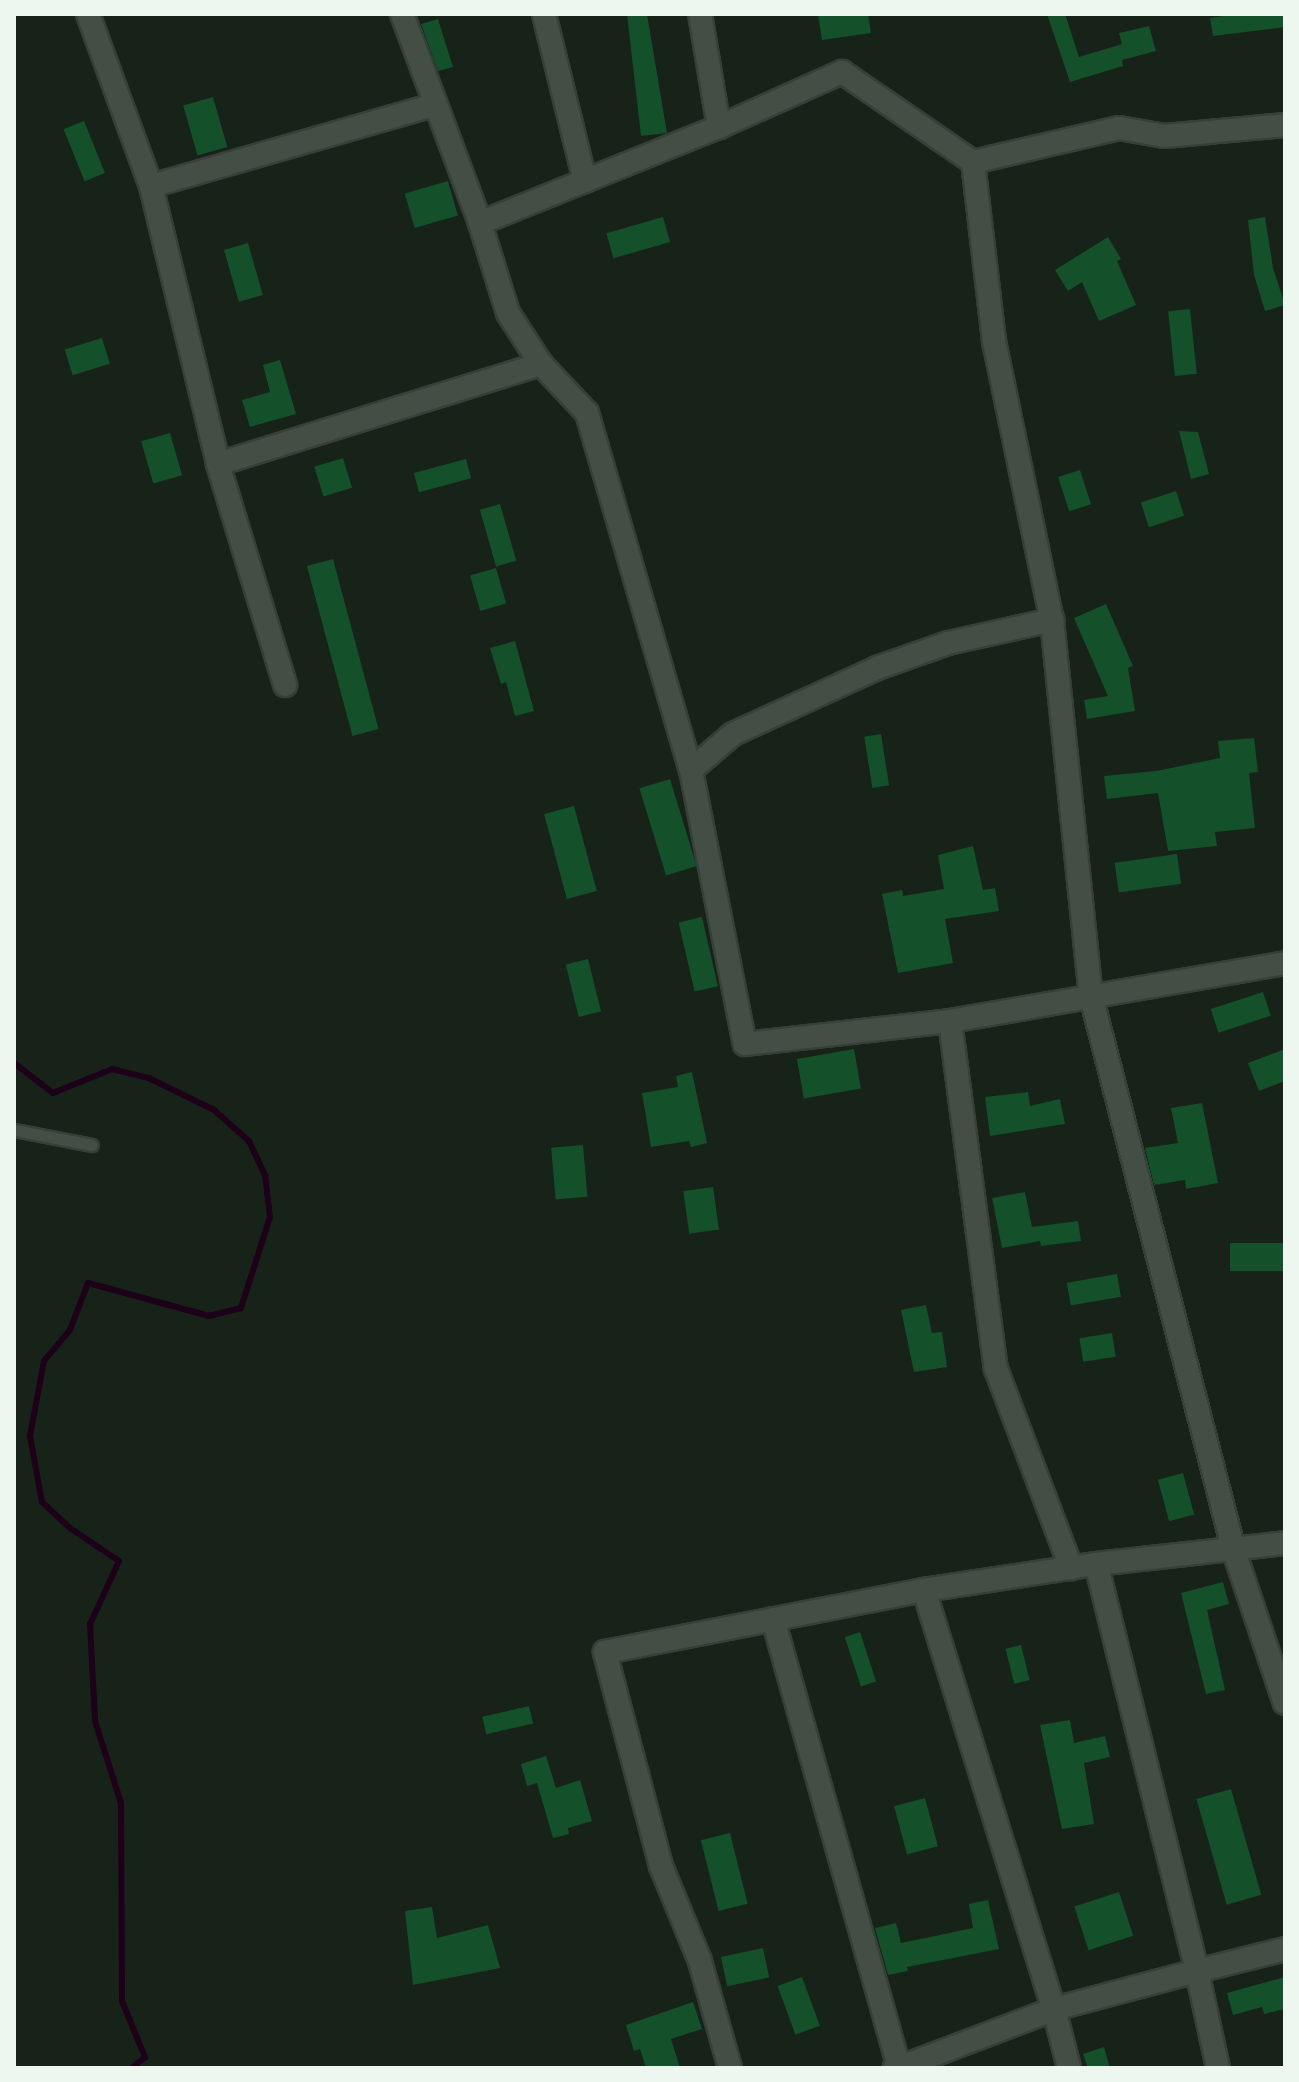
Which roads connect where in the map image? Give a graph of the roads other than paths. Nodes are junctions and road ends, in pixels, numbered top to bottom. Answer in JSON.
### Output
{"nodes":[{"id":1,"x":88,"y":14,"type":"edge"},
{"id":2,"x":402,"y":14,"type":"edge"},
{"id":3,"x":544,"y":14,"type":"edge"},
{"id":4,"x":700,"y":14,"type":"edge"},
{"id":5,"x":433,"y":105,"type":"junction"},
{"id":6,"x":1285,"y":125,"type":"edge"},
{"id":7,"x":719,"y":127,"type":"junction"},
{"id":8,"x":973,"y":162,"type":"junction"},
{"id":9,"x":585,"y":181,"type":"junction"},
{"id":10,"x":151,"y":186,"type":"junction"},
{"id":11,"x":480,"y":223,"type":"junction"},
{"id":12,"x":541,"y":364,"type":"junction"},
{"id":13,"x":218,"y":464,"type":"junction"},
{"id":14,"x":1052,"y":620,"type":"junction"},
{"id":15,"x":285,"y":685,"type":"dead end"},
{"id":16,"x":691,"y":770,"type":"junction"},
{"id":17,"x":1285,"y":963,"type":"edge"},
{"id":18,"x":1091,"y":996,"type":"junction"},
{"id":19,"x":950,"y":1021,"type":"junction"},
{"id":20,"x":14,"y":1130,"type":"edge"},
{"id":21,"x":92,"y":1145,"type":"dead end"},
{"id":22,"x":1285,"y":1543,"type":"edge"},
{"id":23,"x":1234,"y":1551,"type":"junction"},
{"id":24,"x":1096,"y":1564,"type":"junction"},
{"id":25,"x":1071,"y":1568,"type":"junction"},
{"id":26,"x":924,"y":1590,"type":"junction"},
{"id":27,"x":773,"y":1619,"type":"junction"},
{"id":28,"x":1285,"y":1703,"type":"edge"},
{"id":29,"x":1285,"y":1949,"type":"edge"},
{"id":30,"x":1197,"y":1971,"type":"junction"},
{"id":31,"x":1054,"y":2009,"type":"junction"},
{"id":32,"x":897,"y":2067,"type":"edge"},
{"id":33,"x":730,"y":2068,"type":"edge"},
{"id":34,"x":1069,"y":2068,"type":"edge"},
{"id":35,"x":1218,"y":2068,"type":"edge"}],
"edges":[{"from":1,"to":10,"type":"street"},
{"from":2,"to":5,"type":"street"},
{"from":3,"to":9,"type":"street"},
{"from":4,"to":7,"type":"street"},
{"from":5,"to":10,"type":"street"},
{"from":5,"to":11,"type":"street"},
{"from":6,"to":8,"type":"street"},
{"from":7,"to":8,"type":"street"},
{"from":7,"to":9,"type":"street"},
{"from":8,"to":14,"type":"street"},
{"from":9,"to":11,"type":"street"},
{"from":10,"to":13,"type":"street"},
{"from":11,"to":12,"type":"street"},
{"from":12,"to":13,"type":"street"},
{"from":12,"to":16,"type":"street"},
{"from":13,"to":15,"type":"street"},
{"from":14,"to":16,"type":"street"},
{"from":14,"to":18,"type":"street"},
{"from":16,"to":19,"type":"street"},
{"from":17,"to":18,"type":"street"},
{"from":18,"to":19,"type":"street"},
{"from":18,"to":23,"type":"street"},
{"from":19,"to":25,"type":"street"},
{"from":20,"to":21,"type":"lane"},
{"from":22,"to":23,"type":"street"},
{"from":23,"to":24,"type":"street"},
{"from":23,"to":28,"type":"street"},
{"from":24,"to":25,"type":"street"},
{"from":24,"to":30,"type":"street"},
{"from":25,"to":26,"type":"street"},
{"from":26,"to":27,"type":"street"},
{"from":26,"to":31,"type":"street"},
{"from":27,"to":32,"type":"street"},
{"from":27,"to":33,"type":"street"},
{"from":29,"to":30,"type":"street"},
{"from":30,"to":31,"type":"street"},
{"from":30,"to":35,"type":"street"},
{"from":31,"to":32,"type":"street"},
{"from":31,"to":34,"type":"street"}]}
